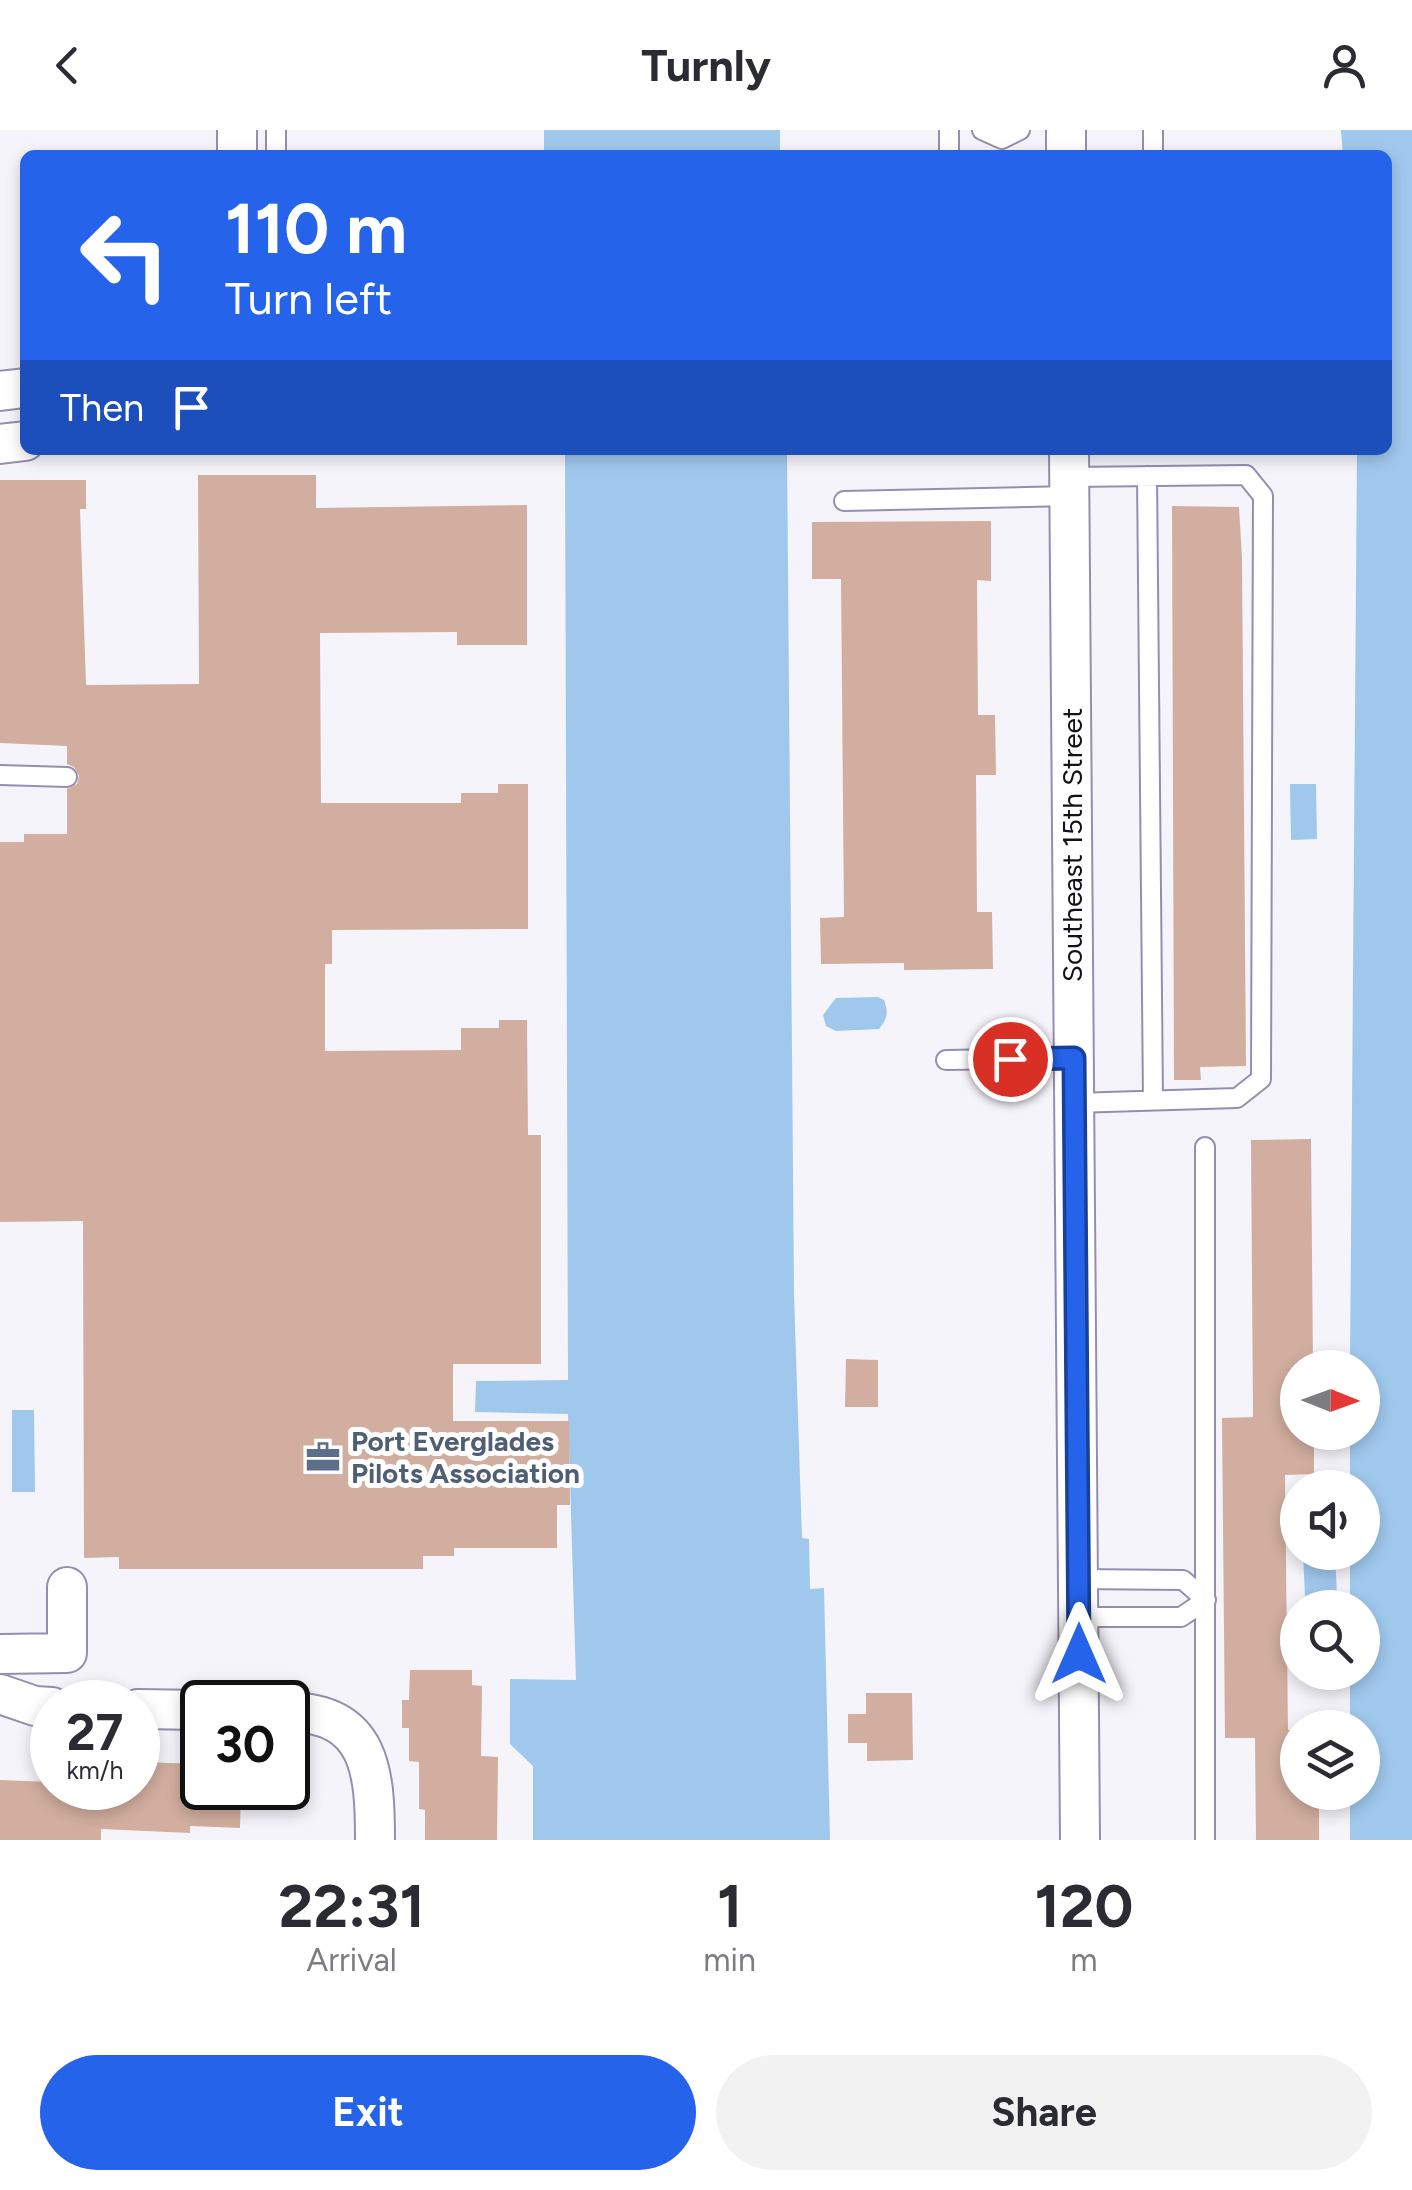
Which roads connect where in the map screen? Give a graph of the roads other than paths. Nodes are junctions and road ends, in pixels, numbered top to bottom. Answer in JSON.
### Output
{"nodes":[{"id":1,"x":982,"y":130,"type":"edge"},
{"id":2,"x":1020,"y":130,"type":"edge"},
{"id":3,"x":1069,"y":474,"type":"edge"},
{"id":4,"x":1147,"y":476,"type":"junction"},
{"id":5,"x":844,"y":501,"type":"dead end"},
{"id":6,"x":0,"y":775,"type":"edge"},
{"id":7,"x":67,"y":777,"type":"dead end"},
{"id":8,"x":1074,"y":1058,"type":"junction"},
{"id":9,"x":946,"y":1060,"type":"dead end"},
{"id":10,"x":1153,"y":1100,"type":"junction"},
{"id":11,"x":1074,"y":1103,"type":"junction"},
{"id":12,"x":1206,"y":1146,"type":"dead end"},
{"id":13,"x":1078,"y":1579,"type":"junction"},
{"id":14,"x":67,"y":1588,"type":"dead end"},
{"id":15,"x":1206,"y":1600,"type":"junction"},
{"id":16,"x":1078,"y":1617,"type":"junction"},
{"id":17,"x":0,"y":1654,"type":"edge"},
{"id":18,"x":0,"y":1694,"type":"edge"},
{"id":19,"x":30,"y":1704,"type":"edge"},
{"id":20,"x":310,"y":1712,"type":"edge"},
{"id":21,"x":375,"y":1840,"type":"edge"},
{"id":22,"x":1080,"y":1840,"type":"edge"},
{"id":23,"x":1205,"y":1840,"type":"edge"}],
"edges":[{"from":1,"to":2,"type":"lane"},
{"from":3,"to":4,"type":"lane"},
{"from":3,"to":5,"type":"lane"},
{"from":3,"to":8,"type":"street","name":"Southeast 15th Street"},
{"from":4,"to":10,"type":"lane"},
{"from":4,"to":10,"type":"lane"},
{"from":6,"to":7,"type":"lane"},
{"from":8,"to":9,"type":"lane"},
{"from":8,"to":11,"type":"street","name":"Southeast 15th Street"},
{"from":10,"to":11,"type":"lane"},
{"from":11,"to":13,"type":"street","name":"Southeast 15th Street"},
{"from":12,"to":15,"type":"lane"},
{"from":13,"to":15,"type":"lane"},
{"from":13,"to":16,"type":"street","name":"Southeast 15th Street"},
{"from":14,"to":17,"type":"street"},
{"from":15,"to":16,"type":"lane"},
{"from":15,"to":23,"type":"lane"},
{"from":16,"to":22,"type":"street","name":"Southeast 15th Street"},
{"from":18,"to":19,"type":"street"},
{"from":20,"to":21,"type":"street"}]}
